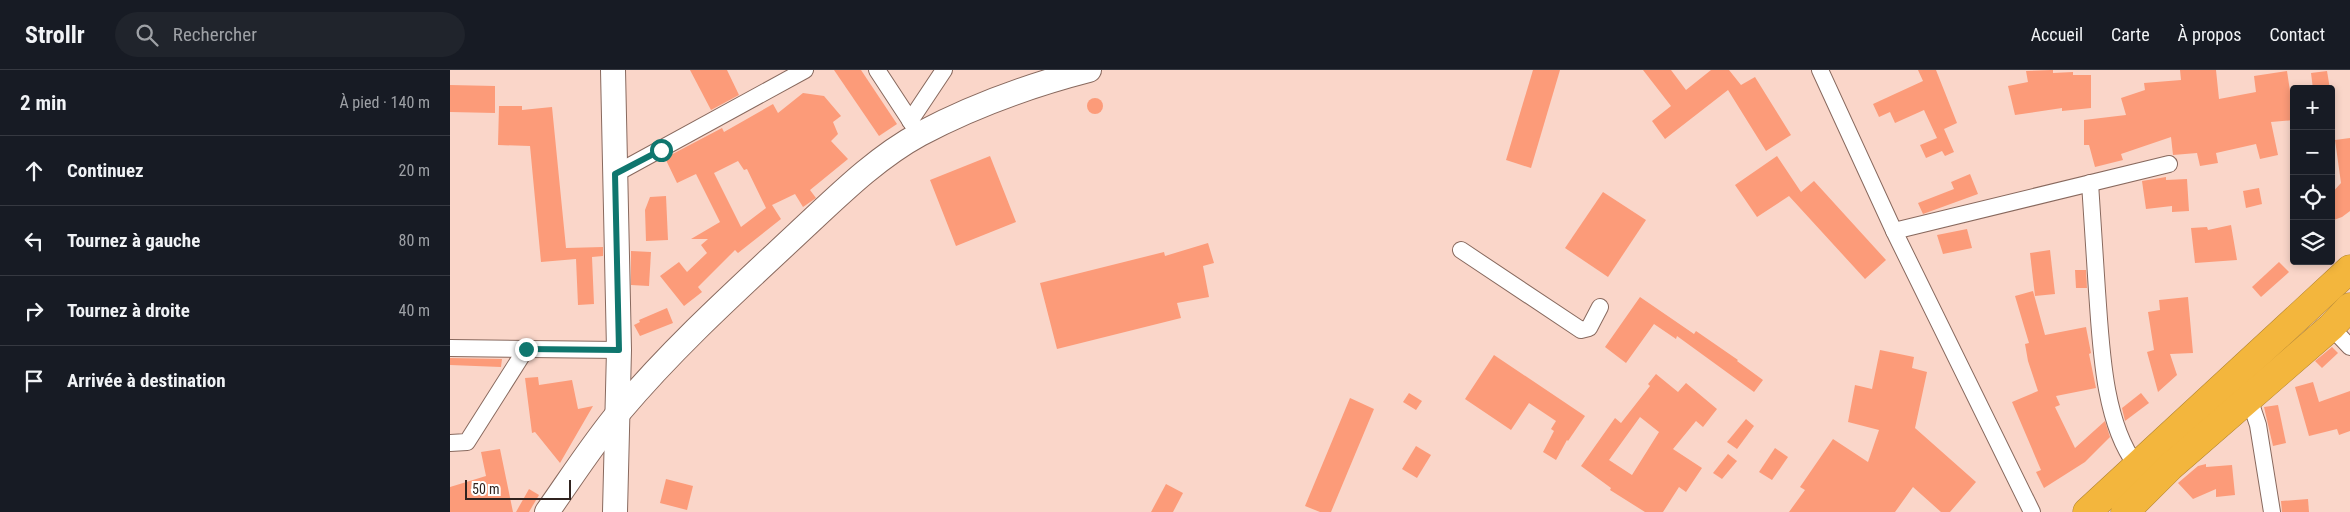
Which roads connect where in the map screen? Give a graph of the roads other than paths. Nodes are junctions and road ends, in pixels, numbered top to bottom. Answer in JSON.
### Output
{"nodes":[{"id":1,"x":613,"y":70,"type":"edge"},
{"id":2,"x":805,"y":70,"type":"edge"},
{"id":3,"x":877,"y":70,"type":"edge"},
{"id":4,"x":944,"y":70,"type":"edge"},
{"id":5,"x":1090,"y":70,"type":"edge"},
{"id":6,"x":1820,"y":70,"type":"edge"},
{"id":7,"x":915,"y":128,"type":"junction"},
{"id":8,"x":2168,"y":164,"type":"dead end"},
{"id":9,"x":615,"y":174,"type":"junction"},
{"id":10,"x":2090,"y":183,"type":"junction"},
{"id":11,"x":1894,"y":231,"type":"junction"},
{"id":12,"x":1462,"y":250,"type":"dead end"},
{"id":13,"x":2350,"y":269,"type":"edge"},
{"id":14,"x":1600,"y":307,"type":"dead end"},
{"id":15,"x":2350,"y":308,"type":"edge"},
{"id":16,"x":2331,"y":327,"type":"junction"},
{"id":17,"x":2350,"y":347,"type":"edge"},
{"id":18,"x":450,"y":348,"type":"edge"},
{"id":19,"x":526,"y":349,"type":"junction"},
{"id":20,"x":619,"y":350,"type":"junction"},
{"id":21,"x":2249,"y":398,"type":"junction"},
{"id":22,"x":620,"y":411,"type":"junction"},
{"id":23,"x":450,"y":443,"type":"edge"},
{"id":24,"x":2136,"y":464,"type":"junction"},
{"id":25,"x":547,"y":512,"type":"edge"},
{"id":26,"x":615,"y":512,"type":"edge"},
{"id":27,"x":2032,"y":512,"type":"edge"},
{"id":28,"x":2087,"y":512,"type":"edge"},
{"id":29,"x":2125,"y":512,"type":"edge"},
{"id":30,"x":2272,"y":512,"type":"edge"}],
"edges":[{"from":1,"to":9,"type":"street"},
{"from":2,"to":9,"type":"street"},
{"from":3,"to":7,"type":"street"},
{"from":4,"to":7,"type":"street"},
{"from":5,"to":7,"type":"street"},
{"from":6,"to":11,"type":"street"},
{"from":7,"to":22,"type":"street"},
{"from":8,"to":10,"type":"street"},
{"from":9,"to":20,"type":"street"},
{"from":10,"to":11,"type":"street"},
{"from":10,"to":24,"type":"street"},
{"from":11,"to":27,"type":"street"},
{"from":12,"to":14,"type":"street"},
{"from":13,"to":24,"type":"highway"},
{"from":15,"to":16,"type":"highway"},
{"from":16,"to":17,"type":"street"},
{"from":16,"to":21,"type":"highway"},
{"from":18,"to":19,"type":"street"},
{"from":19,"to":20,"type":"street"},
{"from":19,"to":23,"type":"street"},
{"from":20,"to":22,"type":"street"},
{"from":21,"to":29,"type":"highway"},
{"from":21,"to":30,"type":"street"},
{"from":22,"to":25,"type":"street"},
{"from":22,"to":26,"type":"street"},
{"from":24,"to":28,"type":"highway"}]}
